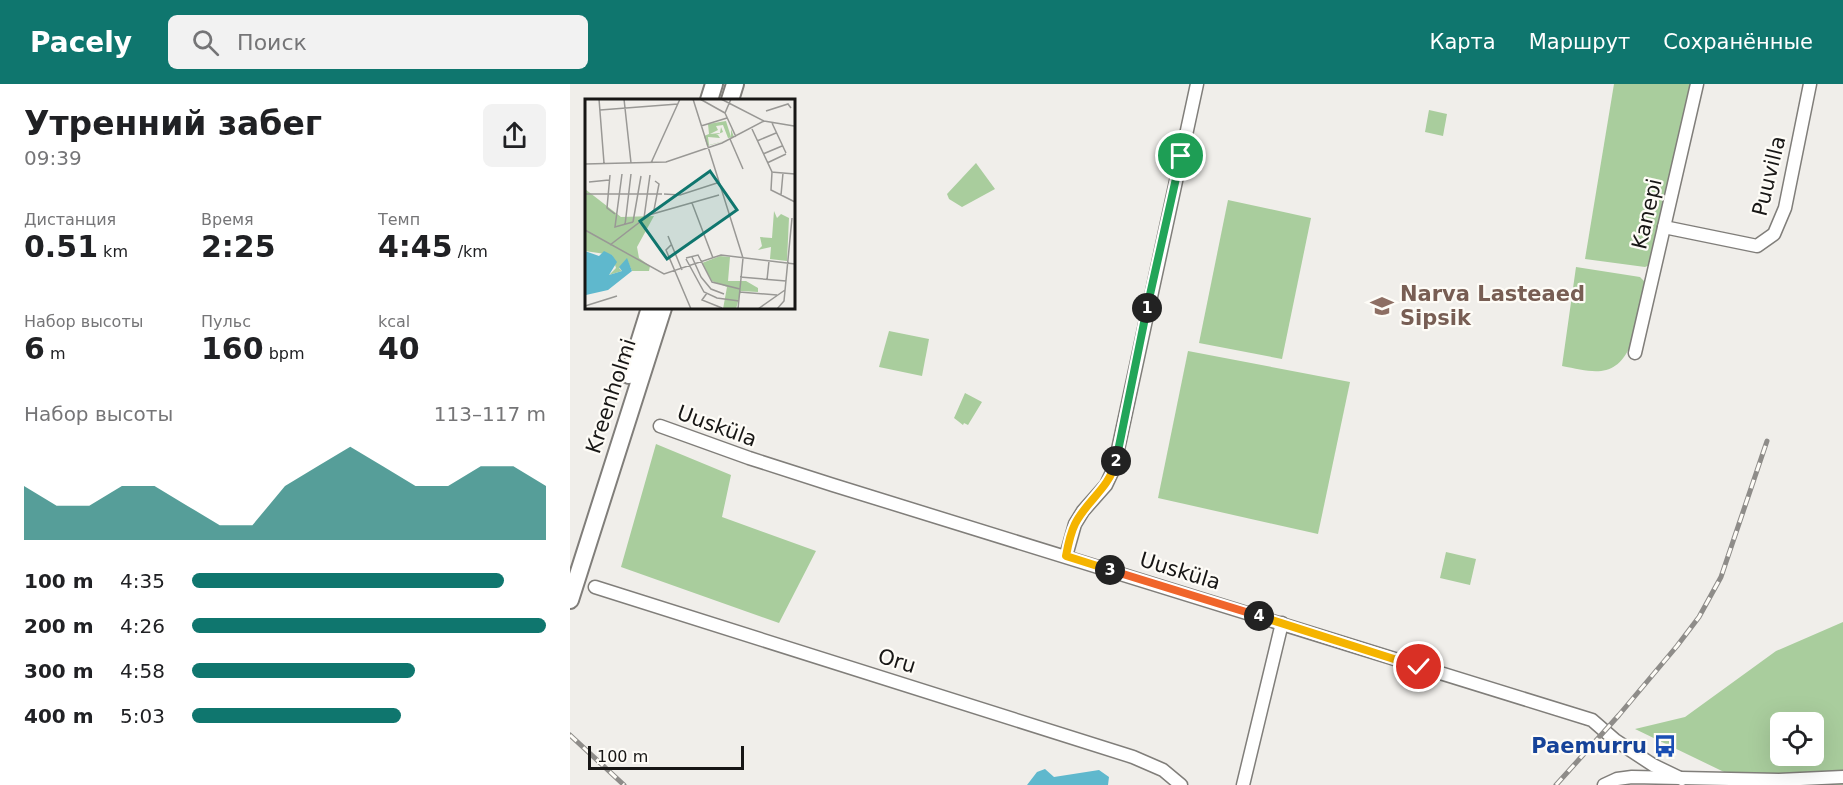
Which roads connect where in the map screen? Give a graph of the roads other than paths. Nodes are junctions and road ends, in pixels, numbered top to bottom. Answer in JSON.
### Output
{"nodes":[{"id":1,"x":714,"y":84,"type":"edge"},
{"id":2,"x":735,"y":84,"type":"edge"},
{"id":3,"x":1197,"y":84,"type":"edge"},
{"id":4,"x":1697,"y":84,"type":"edge"},
{"id":5,"x":1810,"y":84,"type":"edge"},
{"id":6,"x":709,"y":99,"type":"edge"},
{"id":7,"x":730,"y":99,"type":"edge"},
{"id":8,"x":1664,"y":227,"type":"junction"},
{"id":9,"x":650,"y":309,"type":"edge"},
{"id":10,"x":663,"y":309,"type":"edge"},
{"id":11,"x":1635,"y":353,"type":"dead end"},
{"id":12,"x":660,"y":426,"type":"dead end"},
{"id":13,"x":596,"y":499,"type":"junction"},
{"id":14,"x":1066,"y":556,"type":"junction"},
{"id":15,"x":570,"y":564,"type":"edge"},
{"id":16,"x":595,"y":587,"type":"dead end"},
{"id":17,"x":570,"y":600,"type":"edge"},
{"id":18,"x":1282,"y":623,"type":"junction"},
{"id":19,"x":1843,"y":777,"type":"edge"},
{"id":20,"x":1682,"y":779,"type":"junction"},
{"id":21,"x":1778,"y":782,"type":"edge"},
{"id":22,"x":1181,"y":785,"type":"edge"},
{"id":23,"x":1244,"y":785,"type":"edge"},
{"id":24,"x":1604,"y":785,"type":"edge"}],
"edges":[{"from":1,"to":6,"type":"main road"},
{"from":2,"to":7,"type":"main road"},
{"from":3,"to":14,"type":"street"},
{"from":4,"to":8,"type":"street","name":"Kanepi"},
{"from":5,"to":8,"type":"street","name":"Puuvilla"},
{"from":8,"to":11,"type":"street","name":"Kanepi"},
{"from":9,"to":13,"type":"main road","name":"Kreenholmi"},
{"from":10,"to":13,"type":"main road","name":"Kreenholmi"},
{"from":12,"to":14,"type":"street","name":"Uusküla"},
{"from":13,"to":15,"type":"main road","name":"Kreenholmi"},
{"from":13,"to":17,"type":"main road","name":"Kreenholmi"},
{"from":14,"to":18,"type":"street","name":"Uusküla"},
{"from":16,"to":22,"type":"street","name":"Oru"},
{"from":18,"to":20,"type":"street","name":"Uusküla"},
{"from":18,"to":23,"type":"street"},
{"from":19,"to":21,"type":"street"},
{"from":20,"to":21,"type":"street"},
{"from":20,"to":24,"type":"street"}]}
